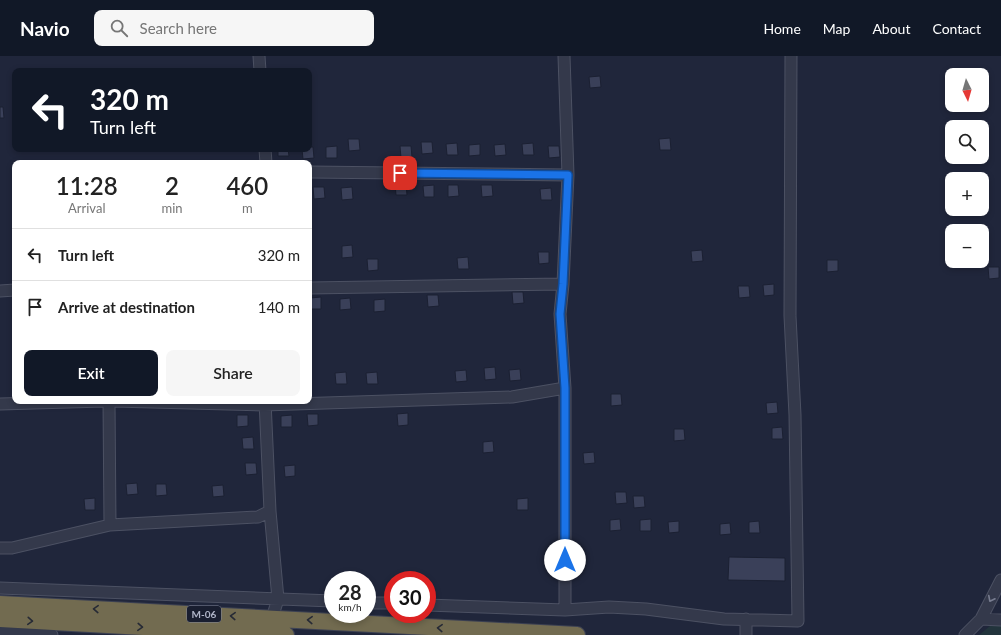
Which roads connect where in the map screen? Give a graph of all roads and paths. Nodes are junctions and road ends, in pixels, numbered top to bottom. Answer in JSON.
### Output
{"nodes":[{"id":1,"x":259,"y":56,"type":"edge"},
{"id":2,"x":564,"y":56,"type":"edge"},
{"id":3,"x":791,"y":56,"type":"edge"},
{"id":4,"x":260,"y":68,"type":"edge"},
{"id":5,"x":312,"y":172,"type":"edge"},
{"id":6,"x":568,"y":175,"type":"junction"},
{"id":7,"x":563,"y":284,"type":"junction"},
{"id":8,"x":312,"y":288,"type":"edge"},
{"id":9,"x":12,"y":290,"type":"edge"},
{"id":10,"x":0,"y":291,"type":"edge"},
{"id":11,"x":565,"y":388,"type":"junction"},
{"id":12,"x":312,"y":402,"type":"edge"},
{"id":13,"x":0,"y":404,"type":"edge"},
{"id":14,"x":12,"y":404,"type":"edge"},
{"id":15,"x":109,"y":404,"type":"edge"},
{"id":16,"x":264,"y":404,"type":"edge"},
{"id":17,"x":270,"y":511,"type":"junction"},
{"id":18,"x":110,"y":525,"type":"junction"},
{"id":19,"x":0,"y":548,"type":"edge"},
{"id":20,"x":1001,"y":580,"type":"edge"},
{"id":21,"x":0,"y":588,"type":"edge"},
{"id":22,"x":278,"y":599,"type":"junction"},
{"id":23,"x":324,"y":601,"type":"edge"},
{"id":24,"x":0,"y":604,"type":"edge"},
{"id":25,"x":436,"y":605,"type":"edge"},
{"id":26,"x":565,"y":610,"type":"junction"},
{"id":27,"x":272,"y":618,"type":"junction"},
{"id":28,"x":0,"y":619,"type":"edge"},
{"id":29,"x":746,"y":619,"type":"junction"},
{"id":30,"x":981,"y":619,"type":"junction"},
{"id":31,"x":1001,"y":620,"type":"edge"},
{"id":32,"x":54,"y":631,"type":"edge"},
{"id":33,"x":0,"y":632,"type":"edge"},
{"id":34,"x":286,"y":635,"type":"edge"},
{"id":35,"x":577,"y":635,"type":"edge"},
{"id":36,"x":746,"y":635,"type":"edge"},
{"id":37,"x":965,"y":635,"type":"edge"}],
"edges":[{"from":1,"to":4,"type":"street"},
{"from":2,"to":6,"type":"street"},
{"from":3,"to":29,"type":"street"},
{"from":5,"to":6,"type":"street"},
{"from":6,"to":7,"type":"street"},
{"from":7,"to":8,"type":"street"},
{"from":7,"to":11,"type":"street"},
{"from":9,"to":10,"type":"street"},
{"from":11,"to":12,"type":"street"},
{"from":11,"to":26,"type":"street"},
{"from":13,"to":14,"type":"street"},
{"from":15,"to":18,"type":"street"},
{"from":16,"to":17,"type":"street"},
{"from":17,"to":18,"type":"street"},
{"from":17,"to":22,"type":"street"},
{"from":18,"to":19,"type":"street"},
{"from":20,"to":30,"type":"street","one_way":true},
{"from":21,"to":22,"type":"street"},
{"from":22,"to":23,"type":"street"},
{"from":22,"to":27,"type":"street"},
{"from":27,"to":24,"type":"highway","number":"М-06","one_way":true},
{"from":25,"to":26,"type":"street"},
{"from":26,"to":29,"type":"street"},
{"from":35,"to":27,"type":"highway","number":"М-06","one_way":true},
{"from":28,"to":32,"type":"highway","number":"М-06","one_way":true},
{"from":29,"to":36,"type":"street"},
{"from":30,"to":31,"type":"street"},
{"from":30,"to":37,"type":"street"},
{"from":32,"to":33,"type":"street"},
{"from":32,"to":34,"type":"highway","number":"М-06","one_way":true}]}
